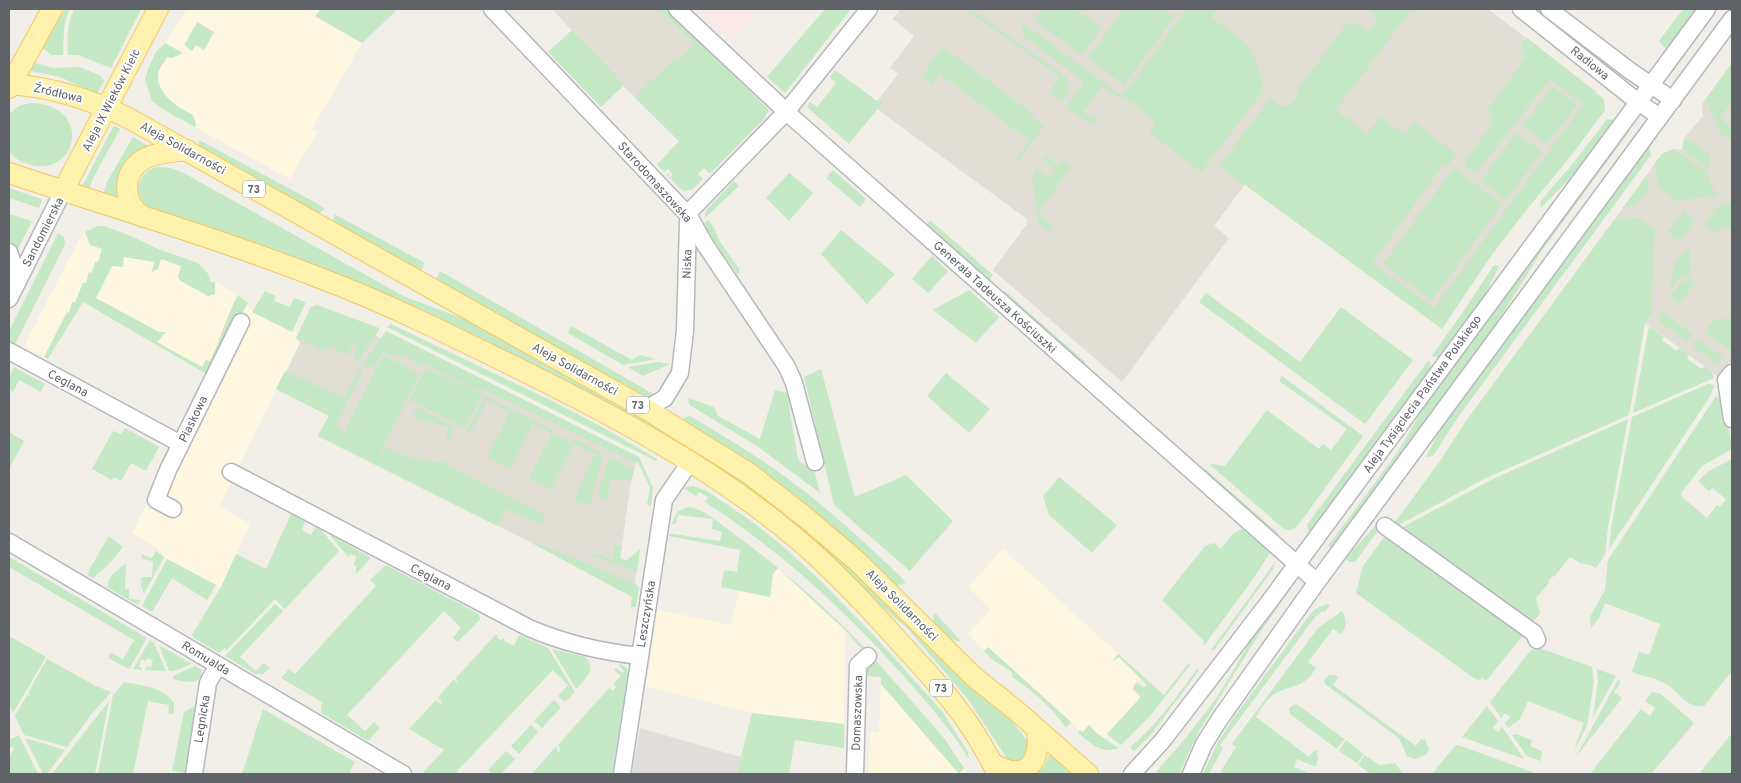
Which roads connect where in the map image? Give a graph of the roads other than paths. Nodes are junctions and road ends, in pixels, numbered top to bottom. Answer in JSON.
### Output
{"nodes":[{"id":1,"x":52,"y":9,"type":"edge"},
{"id":2,"x":158,"y":9,"type":"edge"},
{"id":3,"x":492,"y":9,"type":"edge"},
{"id":4,"x":677,"y":9,"type":"edge"},
{"id":5,"x":870,"y":9,"type":"edge"},
{"id":6,"x":1521,"y":9,"type":"edge"},
{"id":7,"x":1549,"y":9,"type":"edge"},
{"id":8,"x":1707,"y":9,"type":"edge"},
{"id":9,"x":1732,"y":19,"type":"edge"},
{"id":10,"x":1652,"y":84,"type":"junction"},
{"id":11,"x":9,"y":85,"type":"edge"},
{"id":12,"x":1673,"y":100,"type":"junction"},
{"id":13,"x":1638,"y":102,"type":"junction"},
{"id":14,"x":106,"y":107,"type":"junction"},
{"id":15,"x":786,"y":112,"type":"junction"},
{"id":16,"x":1660,"y":117,"type":"junction"},
{"id":17,"x":187,"y":150,"type":"junction"},
{"id":18,"x":9,"y":173,"type":"edge"},
{"id":19,"x":64,"y":191,"type":"junction"},
{"id":20,"x":689,"y":216,"type":"junction"},
{"id":21,"x":144,"y":217,"type":"junction"},
{"id":22,"x":9,"y":252,"type":"edge"},
{"id":23,"x":12,"y":293,"type":"edge"},
{"id":24,"x":241,"y":322,"type":"dead end"},
{"id":25,"x":9,"y":351,"type":"edge"},
{"id":26,"x":1729,"y":377,"type":"edge"},
{"id":27,"x":646,"y":409,"type":"junction"},
{"id":28,"x":1732,"y":419,"type":"edge"},
{"id":29,"x":181,"y":444,"type":"junction"},
{"id":30,"x":690,"y":462,"type":"junction"},
{"id":31,"x":815,"y":462,"type":"dead end"},
{"id":32,"x":231,"y":472,"type":"dead end"},
{"id":33,"x":174,"y":510,"type":"dead end"},
{"id":34,"x":1385,"y":526,"type":"dead end"},
{"id":35,"x":9,"y":542,"type":"edge"},
{"id":36,"x":1296,"y":564,"type":"junction"},
{"id":37,"x":1316,"y":582,"type":"junction"},
{"id":38,"x":1537,"y":640,"type":"dead end"},
{"id":39,"x":640,"y":656,"type":"junction"},
{"id":40,"x":868,"y":656,"type":"dead end"},
{"id":41,"x":218,"y":665,"type":"junction"},
{"id":42,"x":1037,"y":730,"type":"junction"},
{"id":43,"x":195,"y":767,"type":"edge"},
{"id":44,"x":995,"y":769,"type":"edge"},
{"id":45,"x":403,"y":774,"type":"edge"},
{"id":46,"x":622,"y":774,"type":"edge"},
{"id":47,"x":854,"y":774,"type":"edge"},
{"id":48,"x":1088,"y":774,"type":"edge"},
{"id":49,"x":1132,"y":774,"type":"edge"},
{"id":50,"x":1191,"y":774,"type":"edge"}],
"edges":[{"from":1,"to":11,"type":"main road"},
{"from":2,"to":14,"type":"main road","name":"Aleja IX Wieków Kielc"},
{"from":3,"to":20,"type":"street","name":"Starodomaszowska"},
{"from":4,"to":15,"type":"street","name":"Generała Tadeusza Kościuszki"},
{"from":5,"to":15,"type":"street"},
{"from":6,"to":13,"type":"street","name":"Radiowa"},
{"from":7,"to":10,"type":"street","name":"Radiowa"},
{"from":8,"to":10,"type":"street","name":"Aleja Tysiąclecia Państwa Polskiego"},
{"from":9,"to":12,"type":"street"},
{"from":10,"to":12,"type":"street","name":"Radiowa"},
{"from":10,"to":13,"type":"street","name":"Aleja Tysiąclecia Państwa Polskiego"},
{"from":11,"to":14,"type":"main road","name":"Źródłowa","number":"73"},
{"from":12,"to":16,"type":"street"},
{"from":13,"to":16,"type":"street","name":"Radiowa"},
{"from":13,"to":36,"type":"street","name":"Aleja Tysiąclecia Państwa Polskiego"},
{"from":14,"to":17,"type":"main road","name":"Aleja Solidarności","number":"73"},
{"from":14,"to":19,"type":"main road","name":"Aleja IX Wieków Kielc"},
{"from":15,"to":20,"type":"street"},
{"from":15,"to":36,"type":"street","name":"Generała Tadeusza Kościuszki"},
{"from":16,"to":37,"type":"street"},
{"from":17,"to":21,"type":"main road"},
{"from":17,"to":27,"type":"main road","name":"Aleja Solidarności","number":"73"},
{"from":18,"to":19,"type":"main road","name":"Aleja Solidarności","number":"73"},
{"from":19,"to":21,"type":"main road","name":"Aleja Solidarności","number":"73"},
{"from":19,"to":23,"type":"street","name":"Sandomierska"},
{"from":20,"to":27,"type":"street","name":"Niska"},
{"from":20,"to":31,"type":"street","name":"Starodomaszowska"},
{"from":21,"to":30,"type":"main road","name":"Aleja Solidarności","number":"73"},
{"from":22,"to":23,"type":"street"},
{"from":24,"to":29,"type":"street","name":"Piaskowa"},
{"from":25,"to":29,"type":"street","name":"Ceglana"},
{"from":26,"to":28,"type":"street"},
{"from":27,"to":42,"type":"main road","name":"Aleja Solidarności","number":"73"},
{"from":29,"to":33,"type":"street","name":"Piaskowa"},
{"from":30,"to":39,"type":"street","name":"Leszczyńska"},
{"from":30,"to":44,"type":"main road","name":"Aleja Solidarności","number":"73"},
{"from":32,"to":39,"type":"street","name":"Ceglana"},
{"from":34,"to":38,"type":"street"},
{"from":35,"to":41,"type":"street","name":"Romualda"},
{"from":36,"to":37,"type":"street","name":"Generała Tadeusza Kościuszki"},
{"from":36,"to":49,"type":"street","name":"Aleja Tysiąclecia Państwa Polskiego"},
{"from":37,"to":50,"type":"street"},
{"from":39,"to":46,"type":"street","name":"Leszczyńska"},
{"from":40,"to":47,"type":"street","name":"Domaszowska"},
{"from":41,"to":43,"type":"street","name":"Legnicka"},
{"from":41,"to":45,"type":"street","name":"Romualda"},
{"from":42,"to":44,"type":"main road"},
{"from":42,"to":48,"type":"main road","name":"Aleja Solidarności","number":"73"}]}
